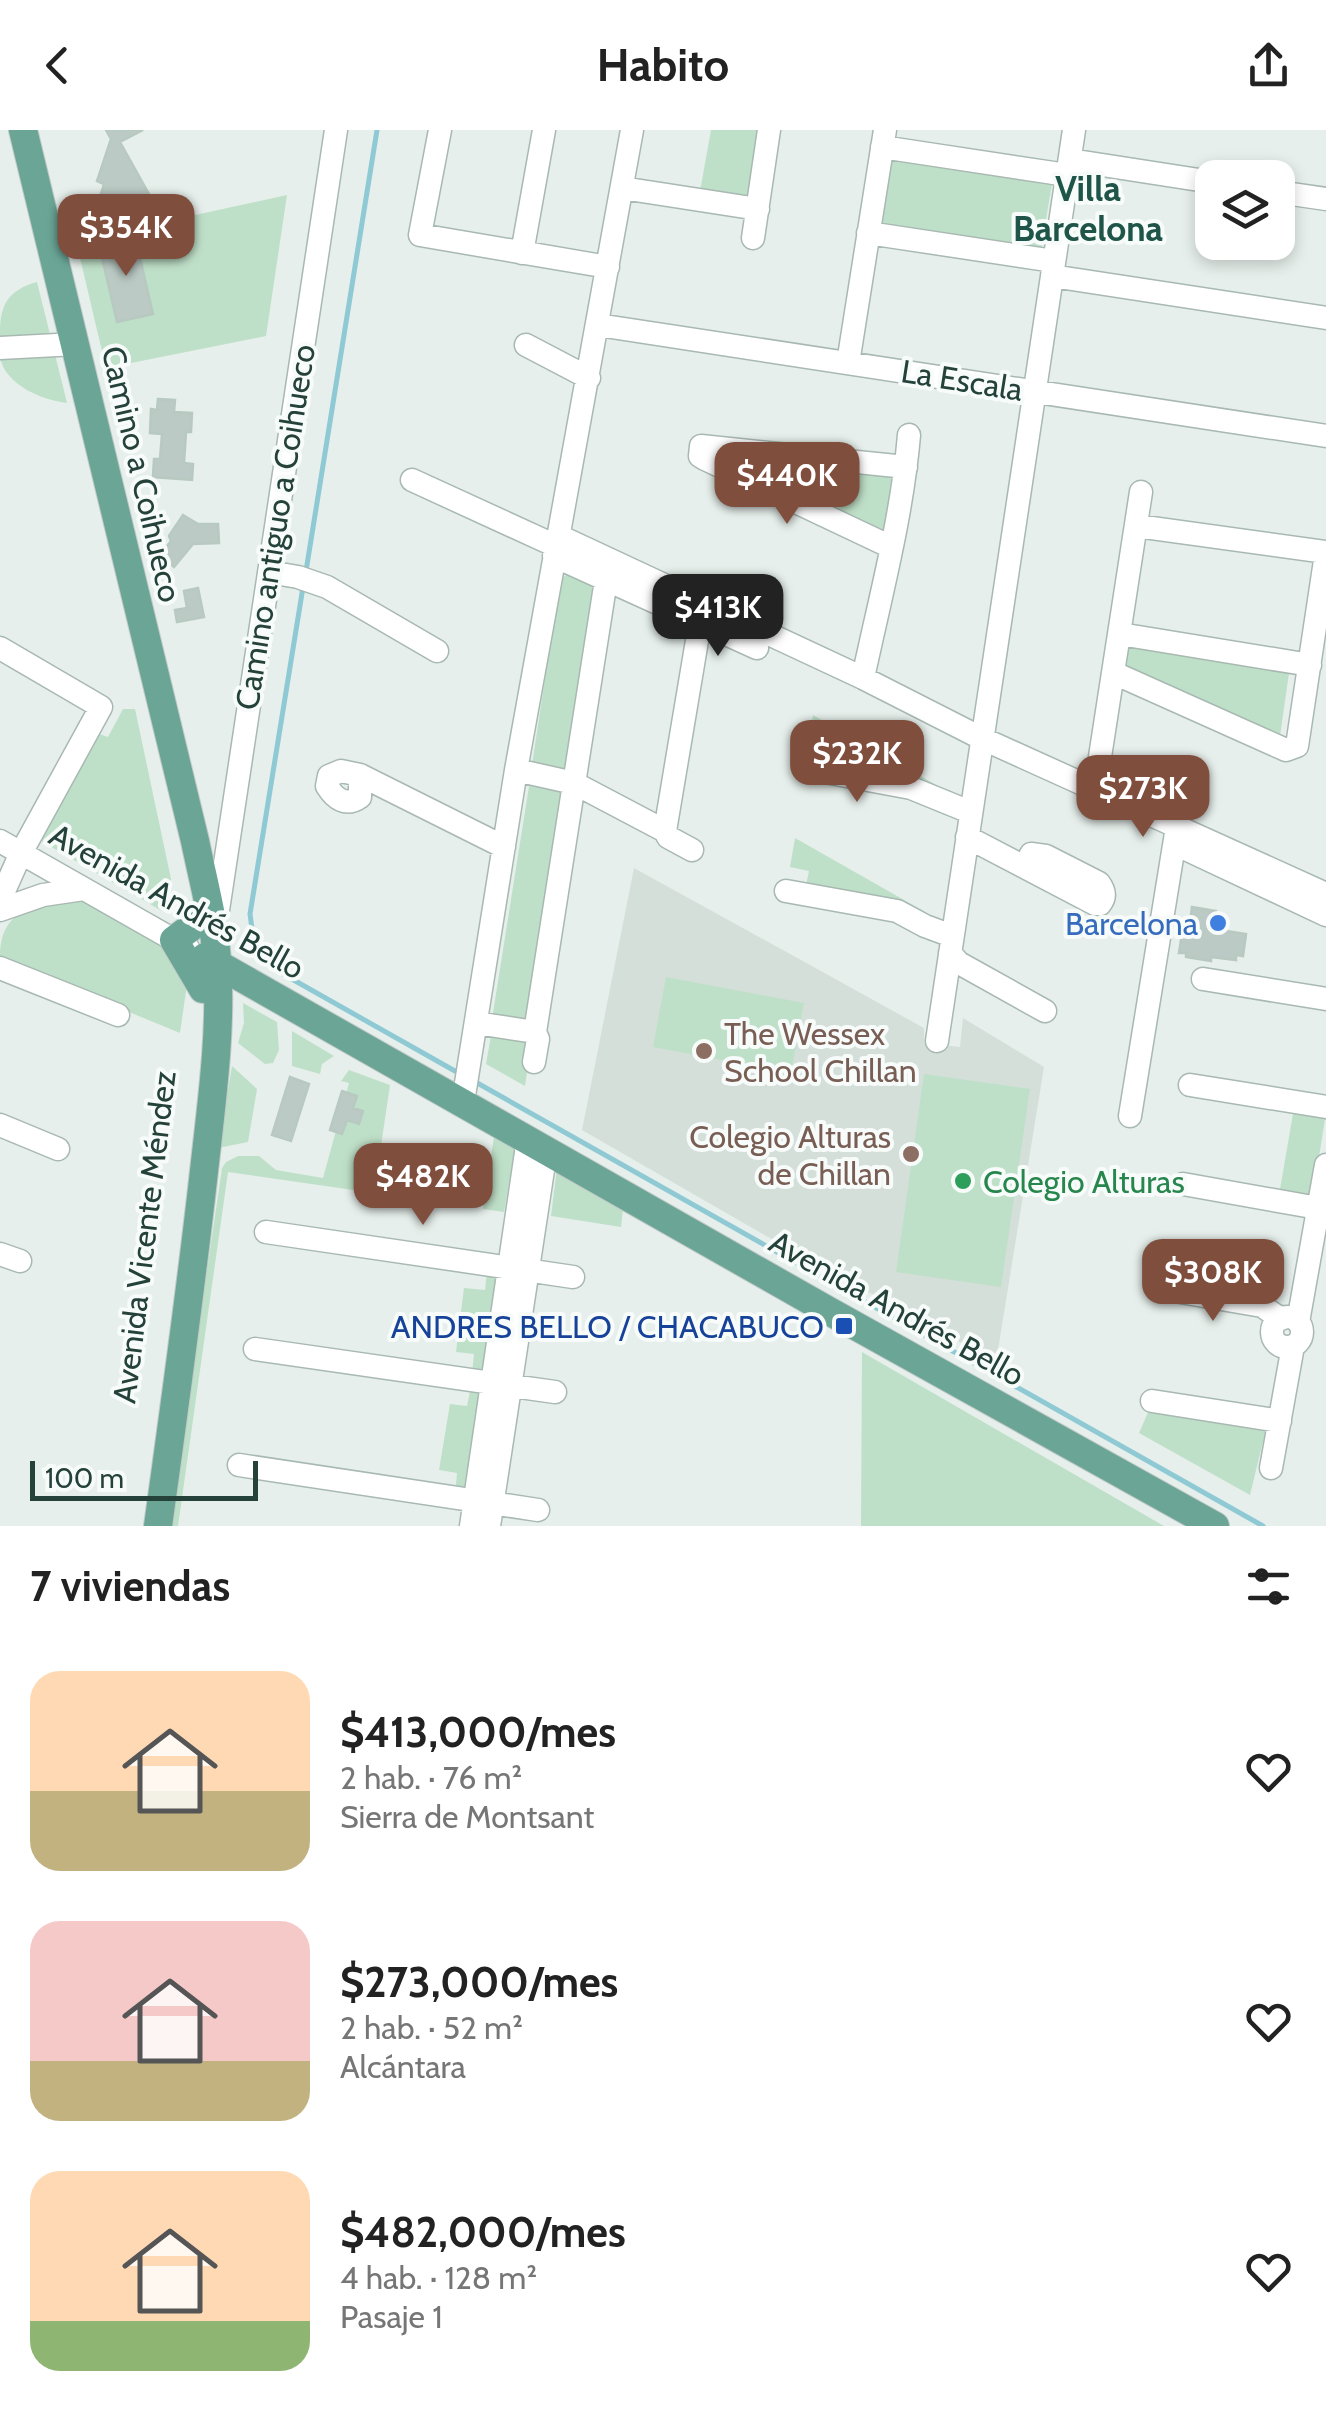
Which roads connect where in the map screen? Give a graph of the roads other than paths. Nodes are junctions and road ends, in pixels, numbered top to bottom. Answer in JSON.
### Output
{"nodes":[{"id":1,"x":23,"y":130,"type":"edge"},
{"id":2,"x":336,"y":130,"type":"edge"},
{"id":3,"x":440,"y":130,"type":"edge"},
{"id":4,"x":544,"y":130,"type":"edge"},
{"id":5,"x":632,"y":130,"type":"edge"},
{"id":6,"x":770,"y":130,"type":"edge"},
{"id":7,"x":1074,"y":130,"type":"edge"},
{"id":8,"x":883,"y":139,"type":"edge"},
{"id":9,"x":1068,"y":168,"type":"junction"},
{"id":10,"x":1195,"y":180,"type":"edge"},
{"id":11,"x":622,"y":188,"type":"junction"},
{"id":12,"x":1295,"y":194,"type":"edge"},
{"id":13,"x":1326,"y":199,"type":"edge"},
{"id":14,"x":758,"y":209,"type":"junction"},
{"id":15,"x":868,"y":233,"type":"junction"},
{"id":16,"x":753,"y":238,"type":"dead end"},
{"id":17,"x":522,"y":252,"type":"junction"},
{"id":18,"x":608,"y":267,"type":"junction"},
{"id":19,"x":1053,"y":269,"type":"junction"},
{"id":20,"x":1326,"y":318,"type":"edge"},
{"id":21,"x":598,"y":325,"type":"junction"},
{"id":22,"x":76,"y":344,"type":"junction"},
{"id":23,"x":526,"y":344,"type":"dead end"},
{"id":24,"x":0,"y":348,"type":"edge"},
{"id":25,"x":848,"y":363,"type":"junction"},
{"id":26,"x":589,"y":378,"type":"junction"},
{"id":27,"x":1034,"y":392,"type":"junction"},
{"id":28,"x":1326,"y":434,"type":"edge"},
{"id":29,"x":909,"y":435,"type":"dead end"},
{"id":30,"x":906,"y":467,"type":"junction"},
{"id":31,"x":412,"y":480,"type":"dead end"},
{"id":32,"x":1141,"y":492,"type":"dead end"},
{"id":33,"x":1137,"y":526,"type":"junction"},
{"id":34,"x":557,"y":546,"type":"junction"},
{"id":35,"x":891,"y":548,"type":"junction"},
{"id":36,"x":1326,"y":553,"type":"edge"},
{"id":37,"x":269,"y":572,"type":"junction"},
{"id":38,"x":606,"y":580,"type":"junction"},
{"id":39,"x":702,"y":614,"type":"junction"},
{"id":40,"x":1120,"y":634,"type":"junction"},
{"id":41,"x":0,"y":648,"type":"edge"},
{"id":42,"x":757,"y":648,"type":"dead end"},
{"id":43,"x":437,"y":651,"type":"dead end"},
{"id":44,"x":1310,"y":665,"type":"junction"},
{"id":45,"x":1114,"y":673,"type":"junction"},
{"id":46,"x":863,"y":678,"type":"junction"},
{"id":47,"x":981,"y":738,"type":"junction"},
{"id":48,"x":811,"y":752,"type":"dead end"},
{"id":49,"x":516,"y":770,"type":"junction"},
{"id":50,"x":360,"y":776,"type":"dead end"},
{"id":51,"x":574,"y":783,"type":"junction"},
{"id":52,"x":1095,"y":790,"type":"junction"},
{"id":53,"x":970,"y":812,"type":"junction"},
{"id":54,"x":665,"y":831,"type":"junction"},
{"id":55,"x":1176,"y":836,"type":"junction"},
{"id":56,"x":967,"y":838,"type":"junction"},
{"id":57,"x":10,"y":847,"type":"edge"},
{"id":58,"x":504,"y":847,"type":"junction"},
{"id":59,"x":692,"y":850,"type":"dead end"},
{"id":60,"x":1024,"y":867,"type":"dead end"},
{"id":61,"x":84,"y":889,"type":"junction"},
{"id":62,"x":786,"y":891,"type":"dead end"},
{"id":63,"x":1326,"y":894,"type":"edge"},
{"id":64,"x":0,"y":900,"type":"edge"},
{"id":65,"x":0,"y":910,"type":"edge"},
{"id":66,"x":1326,"y":914,"type":"edge"},
{"id":67,"x":204,"y":920,"type":"junction"},
{"id":68,"x":174,"y":940,"type":"junction"},
{"id":69,"x":951,"y":944,"type":"junction"},
{"id":70,"x":0,"y":968,"type":"edge"},
{"id":71,"x":242,"y":978,"type":"junction"},
{"id":72,"x":210,"y":979,"type":"junction"},
{"id":73,"x":1203,"y":979,"type":"dead end"},
{"id":74,"x":1326,"y":1000,"type":"edge"},
{"id":75,"x":1045,"y":1011,"type":"dead end"},
{"id":76,"x":118,"y":1015,"type":"dead end"},
{"id":77,"x":476,"y":1023,"type":"junction"},
{"id":78,"x":535,"y":1032,"type":"junction"},
{"id":79,"x":937,"y":1041,"type":"dead end"},
{"id":80,"x":534,"y":1062,"type":"dead end"},
{"id":81,"x":466,"y":1083,"type":"junction"},
{"id":82,"x":1190,"y":1085,"type":"dead end"},
{"id":83,"x":1326,"y":1106,"type":"edge"},
{"id":84,"x":1130,"y":1116,"type":"dead end"},
{"id":85,"x":0,"y":1125,"type":"edge"},
{"id":86,"x":537,"y":1144,"type":"junction"},
{"id":87,"x":58,"y":1149,"type":"dead end"},
{"id":88,"x":1326,"y":1165,"type":"edge"},
{"id":89,"x":1183,"y":1184,"type":"dead end"},
{"id":90,"x":1318,"y":1208,"type":"junction"},
{"id":91,"x":266,"y":1232,"type":"dead end"},
{"id":92,"x":518,"y":1269,"type":"junction"},
{"id":93,"x":573,"y":1277,"type":"dead end"},
{"id":94,"x":1163,"y":1289,"type":"dead end"},
{"id":95,"x":1290,"y":1321,"type":"junction"},
{"id":96,"x":255,"y":1349,"type":"dead end"},
{"id":97,"x":501,"y":1384,"type":"junction"},
{"id":98,"x":554,"y":1392,"type":"dead end"},
{"id":99,"x":1152,"y":1401,"type":"dead end"},
{"id":100,"x":1280,"y":1421,"type":"junction"},
{"id":101,"x":238,"y":1465,"type":"dead end"},
{"id":102,"x":1271,"y":1468,"type":"dead end"},
{"id":103,"x":485,"y":1510,"type":"edge"},
{"id":104,"x":538,"y":1510,"type":"dead end"},
{"id":105,"x":142,"y":1526,"type":"edge"},
{"id":106,"x":158,"y":1526,"type":"edge"},
{"id":107,"x":471,"y":1526,"type":"edge"},
{"id":108,"x":1214,"y":1526,"type":"edge"}],
"edges":[{"from":1,"to":22,"type":"main road","name":"Camino a Coihueco"},
{"from":2,"to":37,"type":"street","name":"Camino antiguo a Coihueco"},
{"from":3,"to":17,"type":"street"},
{"from":4,"to":17,"type":"street"},
{"from":5,"to":11,"type":"street"},
{"from":6,"to":14,"type":"street"},
{"from":7,"to":9,"type":"street"},
{"from":8,"to":9,"type":"street"},
{"from":8,"to":15,"type":"street"},
{"from":9,"to":10,"type":"street"},
{"from":9,"to":19,"type":"street"},
{"from":11,"to":14,"type":"street"},
{"from":11,"to":18,"type":"street"},
{"from":12,"to":13,"type":"street"},
{"from":14,"to":16,"type":"street"},
{"from":15,"to":19,"type":"street"},
{"from":15,"to":25,"type":"street"},
{"from":17,"to":18,"type":"street"},
{"from":18,"to":21,"type":"street"},
{"from":19,"to":20,"type":"street"},
{"from":19,"to":27,"type":"street"},
{"from":21,"to":25,"type":"street","name":"La Escala"},
{"from":21,"to":26,"type":"street"},
{"from":22,"to":24,"type":"street"},
{"from":22,"to":67,"type":"main road","name":"Camino a Coihueco"},
{"from":23,"to":26,"type":"street"},
{"from":25,"to":27,"type":"street","name":"La Escala"},
{"from":26,"to":34,"type":"street"},
{"from":27,"to":28,"type":"street","name":"La Escala"},
{"from":27,"to":47,"type":"street"},
{"from":29,"to":30,"type":"street"},
{"from":30,"to":35,"type":"street"},
{"from":30,"to":35,"type":"street"},
{"from":31,"to":34,"type":"street"},
{"from":32,"to":33,"type":"street"},
{"from":33,"to":36,"type":"street"},
{"from":33,"to":40,"type":"street"},
{"from":34,"to":38,"type":"street"},
{"from":34,"to":39,"type":"street"},
{"from":34,"to":49,"type":"street"},
{"from":35,"to":46,"type":"street"},
{"from":36,"to":44,"type":"street"},
{"from":37,"to":43,"type":"street"},
{"from":37,"to":67,"type":"street","name":"Camino antiguo a Coihueco"},
{"from":38,"to":39,"type":"street"},
{"from":38,"to":51,"type":"street"},
{"from":39,"to":42,"type":"street"},
{"from":39,"to":46,"type":"street"},
{"from":39,"to":54,"type":"street"},
{"from":40,"to":44,"type":"street"},
{"from":40,"to":45,"type":"street"},
{"from":41,"to":57,"type":"street"},
{"from":44,"to":45,"type":"street"},
{"from":45,"to":52,"type":"street"},
{"from":46,"to":47,"type":"street"},
{"from":47,"to":52,"type":"street"},
{"from":47,"to":53,"type":"street"},
{"from":48,"to":53,"type":"street"},
{"from":49,"to":51,"type":"street"},
{"from":49,"to":58,"type":"street"},
{"from":50,"to":58,"type":"street"},
{"from":51,"to":54,"type":"street"},
{"from":51,"to":78,"type":"street"},
{"from":52,"to":55,"type":"street"},
{"from":53,"to":56,"type":"street"},
{"from":54,"to":59,"type":"street"},
{"from":55,"to":63,"type":"street"},
{"from":55,"to":66,"type":"street"},
{"from":55,"to":84,"type":"street"},
{"from":56,"to":60,"type":"street"},
{"from":56,"to":69,"type":"street"},
{"from":57,"to":61,"type":"street","name":"Avenida Andrés Bello"},
{"from":57,"to":64,"type":"street"},
{"from":58,"to":77,"type":"street"},
{"from":61,"to":65,"type":"street"},
{"from":61,"to":68,"type":"street","name":"Avenida Andrés Bello"},
{"from":62,"to":69,"type":"street"},
{"from":67,"to":68,"type":"main road"},
{"from":67,"to":72,"type":"main road","name":"Camino a Coihueco"},
{"from":68,"to":72,"type":"main road"},
{"from":69,"to":75,"type":"street"},
{"from":69,"to":79,"type":"street"},
{"from":70,"to":76,"type":"street"},
{"from":71,"to":72,"type":"main road","name":"Avenida Andrés Bello"},
{"from":71,"to":72,"type":"main road"},
{"from":71,"to":81,"type":"main road","name":"Avenida Andrés Bello"},
{"from":72,"to":105,"type":"main road","name":"Avenida Vicente Méndez"},
{"from":72,"to":106,"type":"main road","name":"Avenida Vicente Méndez"},
{"from":73,"to":74,"type":"street"},
{"from":77,"to":78,"type":"street"},
{"from":77,"to":81,"type":"street"},
{"from":78,"to":80,"type":"street"},
{"from":81,"to":86,"type":"main road","name":"Avenida Andrés Bello"},
{"from":82,"to":83,"type":"street"},
{"from":85,"to":87,"type":"street"},
{"from":86,"to":92,"type":"street"},
{"from":86,"to":108,"type":"main road","name":"Avenida Andrés Bello"},
{"from":88,"to":90,"type":"street"},
{"from":89,"to":90,"type":"street"},
{"from":90,"to":95,"type":"street"},
{"from":91,"to":92,"type":"street"},
{"from":92,"to":93,"type":"street"},
{"from":92,"to":97,"type":"street"},
{"from":94,"to":95,"type":"street"},
{"from":95,"to":100,"type":"street"},
{"from":96,"to":97,"type":"street"},
{"from":97,"to":98,"type":"street"},
{"from":97,"to":103,"type":"street"},
{"from":99,"to":100,"type":"street"},
{"from":100,"to":102,"type":"street"},
{"from":101,"to":103,"type":"street"},
{"from":103,"to":104,"type":"street"},
{"from":103,"to":107,"type":"street"}]}
